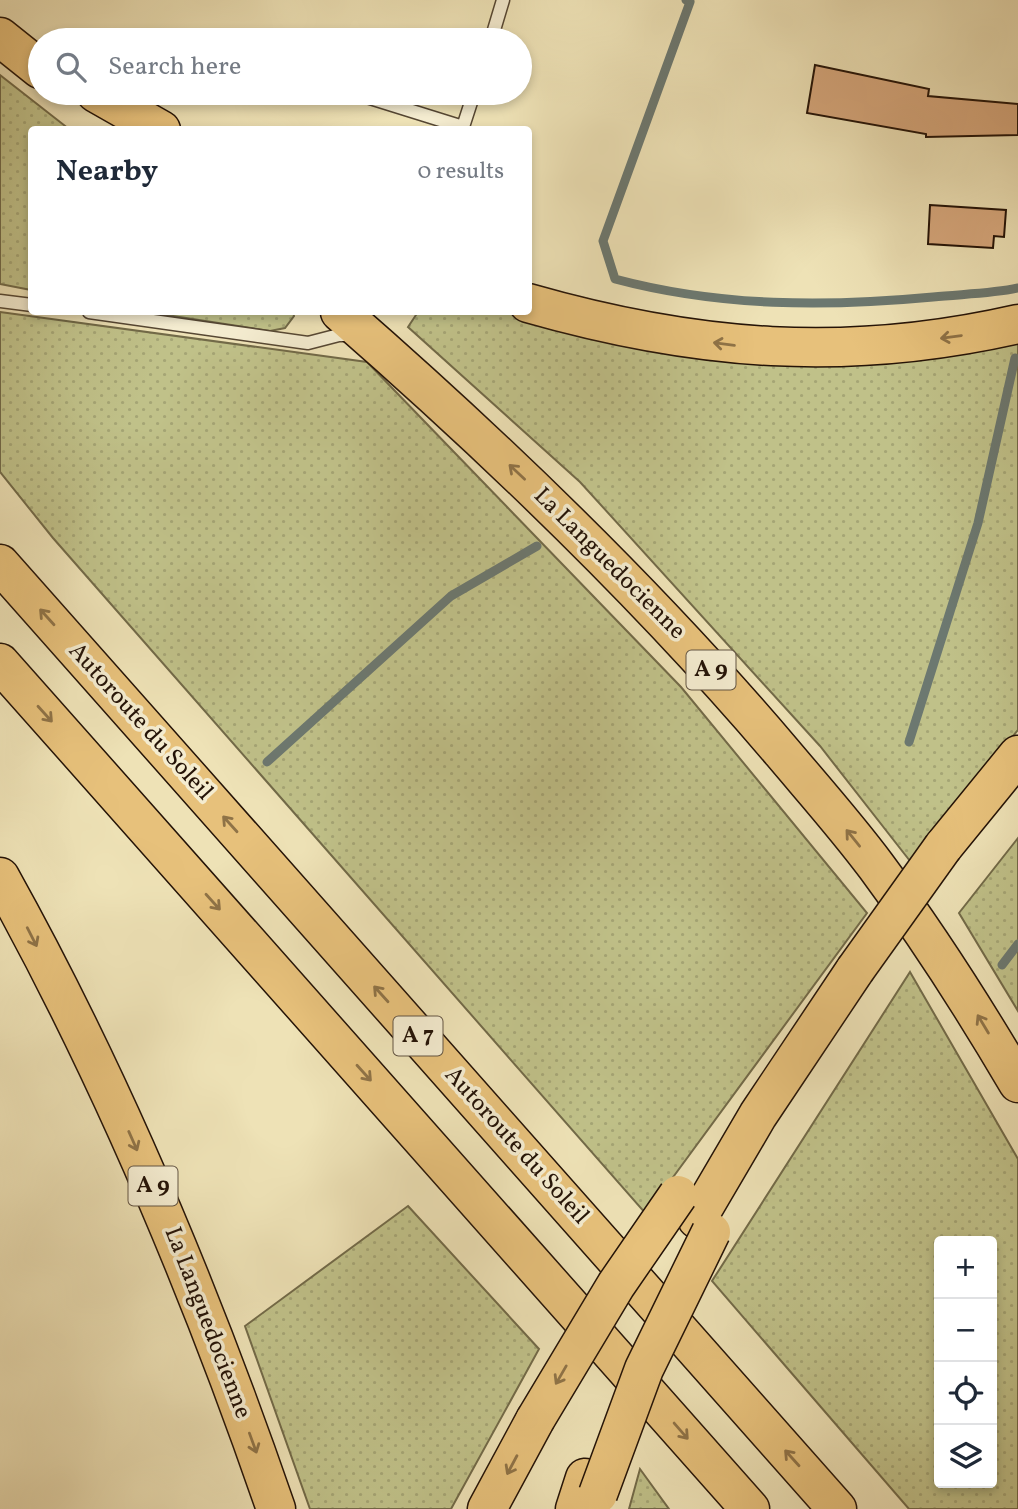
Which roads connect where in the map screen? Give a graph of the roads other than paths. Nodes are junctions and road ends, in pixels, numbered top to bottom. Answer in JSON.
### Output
{"nodes":[{"id":1,"x":503,"y":0,"type":"edge"},
{"id":2,"x":495,"y":28,"type":"edge"},
{"id":3,"x":0,"y":35,"type":"edge"},
{"id":4,"x":28,"y":51,"type":"edge"},
{"id":5,"x":28,"y":59,"type":"edge"},
{"id":6,"x":86,"y":105,"type":"edge"},
{"id":7,"x":117,"y":105,"type":"edge"},
{"id":8,"x":391,"y":105,"type":"edge"},
{"id":9,"x":470,"y":105,"type":"edge"},
{"id":10,"x":112,"y":126,"type":"edge"},
{"id":11,"x":154,"y":126,"type":"edge"},
{"id":12,"x":457,"y":126,"type":"edge"},
{"id":13,"x":464,"y":126,"type":"edge"},
{"id":14,"x":0,"y":301,"type":"edge"},
{"id":15,"x":28,"y":304,"type":"edge"},
{"id":16,"x":532,"y":304,"type":"edge"},
{"id":17,"x":110,"y":315,"type":"edge"},
{"id":18,"x":354,"y":324,"type":"edge"},
{"id":19,"x":1018,"y":324,"type":"edge"},
{"id":20,"x":0,"y":564,"type":"edge"},
{"id":21,"x":0,"y":663,"type":"edge"},
{"id":22,"x":1018,"y":755,"type":"edge"},
{"id":23,"x":1018,"y":786,"type":"edge"},
{"id":24,"x":949,"y":857,"type":"junction"},
{"id":25,"x":0,"y":877,"type":"edge"},
{"id":26,"x":860,"y":977,"type":"junction"},
{"id":27,"x":1018,"y":1083,"type":"edge"},
{"id":28,"x":695,"y":1215,"type":"junction"},
{"id":29,"x":588,"y":1497,"type":"edge"},
{"id":30,"x":276,"y":1509,"type":"edge"},
{"id":31,"x":487,"y":1509,"type":"edge"},
{"id":32,"x":750,"y":1509,"type":"edge"},
{"id":33,"x":837,"y":1509,"type":"edge"}],
"edges":[{"from":1,"to":2,"type":"lane"},
{"from":3,"to":4,"type":"highway"},
{"from":3,"to":5,"type":"highway"},
{"from":6,"to":10,"type":"highway"},
{"from":7,"to":11,"type":"highway"},
{"from":8,"to":12,"type":"lane"},
{"from":9,"to":13,"type":"lane"},
{"from":14,"to":15,"type":"lane"},
{"from":19,"to":16,"type":"highway","one_way":true},
{"from":17,"to":18,"type":"lane"},
{"from":27,"to":18,"type":"highway","name":"La Languedocienne","number":"A 9","one_way":true},
{"from":33,"to":20,"type":"highway","name":"Autoroute du Soleil","number":"A 7","one_way":true},
{"from":21,"to":32,"type":"highway","number":"A 7","one_way":true},
{"from":22,"to":24,"type":"highway"},
{"from":23,"to":24,"type":"highway"},
{"from":24,"to":26,"type":"highway","bridge":true},
{"from":25,"to":30,"type":"highway","name":"La Languedocienne","number":"A 9","one_way":true},
{"from":26,"to":28,"type":"highway"},
{"from":26,"to":28,"type":"highway"},
{"from":28,"to":29,"type":"highway"},
{"from":28,"to":31,"type":"highway","one_way":true,"bridge":true}]}
